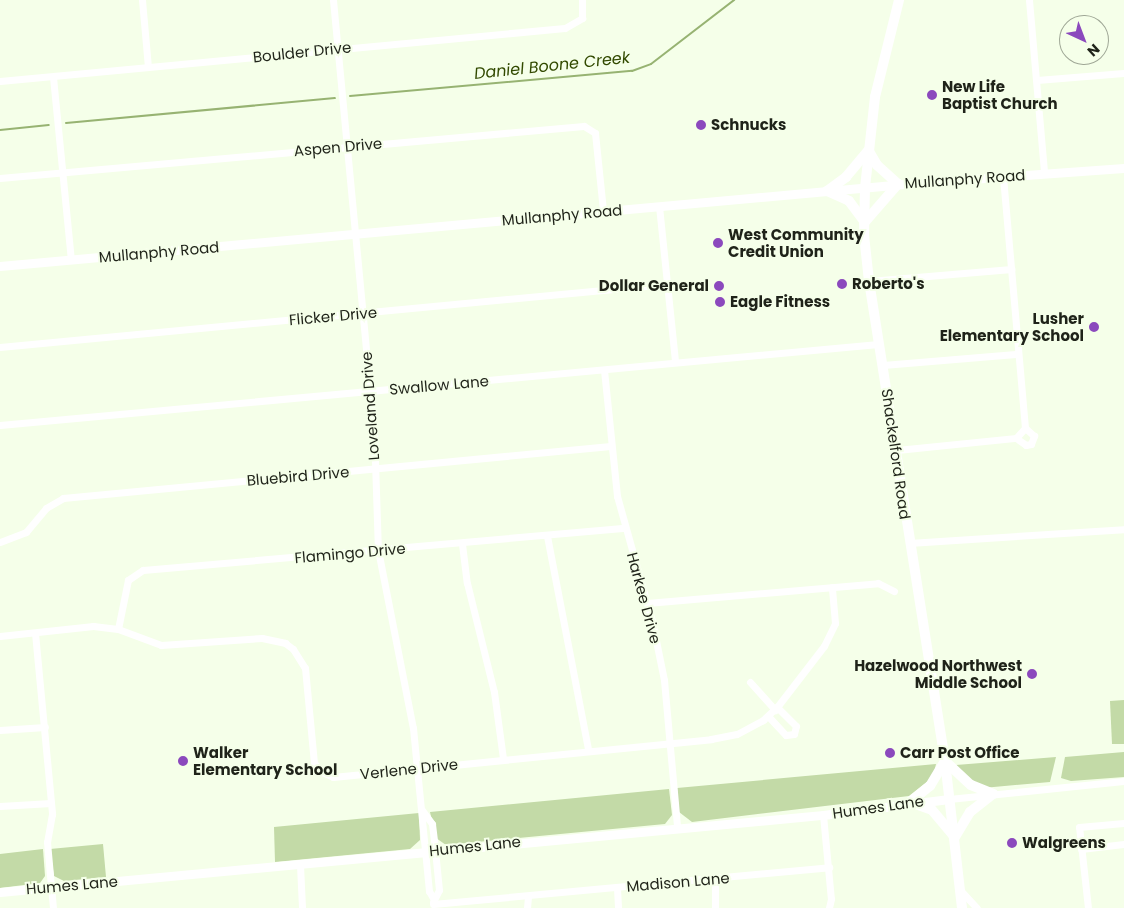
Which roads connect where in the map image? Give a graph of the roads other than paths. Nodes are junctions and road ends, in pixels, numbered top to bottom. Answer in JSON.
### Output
{"nodes":[{"id":1,"x":142,"y":0,"type":"edge"},
{"id":2,"x":333,"y":0,"type":"edge"},
{"id":3,"x":582,"y":0,"type":"edge"},
{"id":4,"x":899,"y":0,"type":"edge"},
{"id":5,"x":1030,"y":0,"type":"edge"},
{"id":6,"x":337,"y":49,"type":"junction"},
{"id":7,"x":148,"y":66,"type":"junction"},
{"id":8,"x":1124,"y":73,"type":"edge"},
{"id":9,"x":53,"y":77,"type":"junction"},
{"id":10,"x":0,"y":80,"type":"edge"},
{"id":11,"x":1037,"y":80,"type":"junction"},
{"id":12,"x":346,"y":148,"type":"junction"},
{"id":13,"x":869,"y":150,"type":"junction"},
{"id":14,"x":1124,"y":168,"type":"edge"},
{"id":15,"x":62,"y":173,"type":"junction"},
{"id":16,"x":1044,"y":173,"type":"junction"},
{"id":17,"x":1003,"y":177,"type":"junction"},
{"id":18,"x":0,"y":178,"type":"edge"},
{"id":19,"x":898,"y":184,"type":"junction"},
{"id":20,"x":865,"y":187,"type":"junction"},
{"id":21,"x":827,"y":191,"type":"junction"},
{"id":22,"x":659,"y":206,"type":"junction"},
{"id":23,"x":603,"y":211,"type":"junction"},
{"id":24,"x":864,"y":222,"type":"junction"},
{"id":25,"x":354,"y":234,"type":"junction"},
{"id":26,"x":71,"y":260,"type":"junction"},
{"id":27,"x":0,"y":266,"type":"edge"},
{"id":28,"x":1011,"y":269,"type":"junction"},
{"id":29,"x":869,"y":281,"type":"junction"},
{"id":30,"x":667,"y":284,"type":"junction"},
{"id":31,"x":363,"y":313,"type":"junction"},
{"id":32,"x":878,"y":344,"type":"junction"},
{"id":33,"x":0,"y":347,"type":"edge"},
{"id":34,"x":1016,"y":354,"type":"junction"},
{"id":35,"x":675,"y":361,"type":"junction"},
{"id":36,"x":883,"y":365,"type":"junction"},
{"id":37,"x":604,"y":370,"type":"junction"},
{"id":38,"x":370,"y":391,"type":"junction"},
{"id":39,"x":0,"y":425,"type":"edge"},
{"id":40,"x":611,"y":446,"type":"junction"},
{"id":41,"x":897,"y":450,"type":"junction"},
{"id":42,"x":374,"y":469,"type":"junction"},
{"id":43,"x":625,"y":528,"type":"junction"},
{"id":44,"x":1124,"y":529,"type":"edge"},
{"id":45,"x":546,"y":536,"type":"junction"},
{"id":46,"x":0,"y":542,"type":"edge"},
{"id":47,"x":909,"y":543,"type":"junction"},
{"id":48,"x":462,"y":544,"type":"junction"},
{"id":49,"x":378,"y":550,"type":"junction"},
{"id":50,"x":832,"y":587,"type":"junction"},
{"id":51,"x":894,"y":591,"type":"dead end"},
{"id":52,"x":647,"y":603,"type":"junction"},
{"id":53,"x":118,"y":629,"type":"junction"},
{"id":54,"x":35,"y":633,"type":"junction"},
{"id":55,"x":0,"y":636,"type":"edge"},
{"id":56,"x":750,"y":682,"type":"dead end"},
{"id":57,"x":776,"y":709,"type":"junction"},
{"id":58,"x":768,"y":716,"type":"junction"},
{"id":59,"x":45,"y":727,"type":"junction"},
{"id":60,"x":0,"y":730,"type":"edge"},
{"id":61,"x":670,"y":743,"type":"junction"},
{"id":62,"x":588,"y":749,"type":"junction"},
{"id":63,"x":504,"y":759,"type":"junction"},
{"id":64,"x":945,"y":761,"type":"junction"},
{"id":65,"x":417,"y":768,"type":"junction"},
{"id":66,"x":1124,"y":781,"type":"edge"},
{"id":67,"x":993,"y":794,"type":"junction"},
{"id":68,"x":949,"y":799,"type":"junction"},
{"id":69,"x":910,"y":802,"type":"junction"},
{"id":70,"x":51,"y":803,"type":"junction"},
{"id":71,"x":0,"y":806,"type":"edge"},
{"id":72,"x":823,"y":815,"type":"junction"},
{"id":73,"x":1124,"y":823,"type":"edge"},
{"id":74,"x":677,"y":826,"type":"junction"},
{"id":75,"x":955,"y":837,"type":"junction"},
{"id":76,"x":1124,"y":844,"type":"edge"},
{"id":77,"x":1081,"y":848,"type":"junction"},
{"id":78,"x":430,"y":850,"type":"junction"},
{"id":79,"x":300,"y":865,"type":"junction"},
{"id":80,"x":829,"y":867,"type":"junction"},
{"id":81,"x":715,"y":879,"type":"junction"},
{"id":82,"x":51,"y":887,"type":"junction"},
{"id":83,"x":616,"y":888,"type":"junction"},
{"id":84,"x":961,"y":891,"type":"junction"},
{"id":85,"x":0,"y":892,"type":"edge"},
{"id":86,"x":528,"y":897,"type":"junction"},
{"id":87,"x":505,"y":899,"type":"junction"},
{"id":88,"x":433,"y":903,"type":"edge"},
{"id":89,"x":52,"y":908,"type":"edge"},
{"id":90,"x":302,"y":908,"type":"edge"},
{"id":91,"x":508,"y":908,"type":"edge"},
{"id":92,"x":527,"y":908,"type":"edge"},
{"id":93,"x":618,"y":908,"type":"edge"},
{"id":94,"x":715,"y":908,"type":"edge"},
{"id":95,"x":829,"y":908,"type":"edge"},
{"id":96,"x":962,"y":908,"type":"edge"},
{"id":97,"x":977,"y":908,"type":"edge"},
{"id":98,"x":1088,"y":908,"type":"edge"}],
"edges":[{"from":1,"to":7,"type":"street"},
{"from":2,"to":6,"type":"street","name":"Loveland Drive"},
{"from":3,"to":6,"type":"street","name":"Boulder Drive"},
{"from":4,"to":13,"type":"main road","name":"Shackelford Road"},
{"from":5,"to":11,"type":"street"},
{"from":6,"to":7,"type":"street","name":"Boulder Drive"},
{"from":6,"to":12,"type":"street","name":"Loveland Drive"},
{"from":7,"to":9,"type":"street","name":"Boulder Drive"},
{"from":8,"to":11,"type":"street"},
{"from":9,"to":10,"type":"street","name":"Boulder Drive"},
{"from":9,"to":15,"type":"street"},
{"from":11,"to":16,"type":"street"},
{"from":12,"to":15,"type":"street","name":"Aspen Drive"},
{"from":12,"to":23,"type":"street","name":"Aspen Drive"},
{"from":12,"to":25,"type":"street","name":"Loveland Drive"},
{"from":13,"to":19,"type":"main road"},
{"from":13,"to":20,"type":"main road","name":"Shackelford Road"},
{"from":13,"to":21,"type":"main road"},
{"from":14,"to":16,"type":"street","name":"Mullanphy Road"},
{"from":15,"to":18,"type":"street","name":"Aspen Drive"},
{"from":15,"to":26,"type":"street"},
{"from":16,"to":17,"type":"street","name":"Mullanphy Road"},
{"from":17,"to":19,"type":"street","name":"Mullanphy Road"},
{"from":17,"to":28,"type":"street"},
{"from":19,"to":20,"type":"street","name":"Mullanphy Road"},
{"from":19,"to":24,"type":"main road"},
{"from":20,"to":21,"type":"street","name":"Mullanphy Road"},
{"from":20,"to":24,"type":"main road","name":"Shackelford Road"},
{"from":21,"to":22,"type":"street","name":"Mullanphy Road"},
{"from":21,"to":24,"type":"main road"},
{"from":22,"to":23,"type":"street","name":"Mullanphy Road"},
{"from":22,"to":30,"type":"street"},
{"from":23,"to":25,"type":"street","name":"Mullanphy Road"},
{"from":24,"to":29,"type":"main road","name":"Shackelford Road"},
{"from":25,"to":26,"type":"street","name":"Mullanphy Road"},
{"from":25,"to":31,"type":"street","name":"Loveland Drive"},
{"from":26,"to":27,"type":"street","name":"Mullanphy Road"},
{"from":28,"to":29,"type":"street"},
{"from":28,"to":34,"type":"street"},
{"from":29,"to":32,"type":"main road","name":"Shackelford Road"},
{"from":30,"to":31,"type":"street","name":"Flicker Drive"},
{"from":30,"to":35,"type":"street"},
{"from":31,"to":33,"type":"street","name":"Flicker Drive"},
{"from":31,"to":38,"type":"street","name":"Loveland Drive"},
{"from":32,"to":35,"type":"street","name":"Swallow Lane"},
{"from":32,"to":36,"type":"main road","name":"Shackelford Road"},
{"from":34,"to":36,"type":"street"},
{"from":34,"to":41,"type":"street"},
{"from":35,"to":37,"type":"street","name":"Swallow Lane"},
{"from":36,"to":41,"type":"main road","name":"Shackelford Road"},
{"from":37,"to":38,"type":"street","name":"Swallow Lane"},
{"from":37,"to":40,"type":"street","name":"Harkee Drive"},
{"from":38,"to":39,"type":"street","name":"Swallow Lane"},
{"from":38,"to":42,"type":"street","name":"Loveland Drive"},
{"from":40,"to":42,"type":"street","name":"Bluebird Drive"},
{"from":40,"to":43,"type":"street","name":"Harkee Drive"},
{"from":41,"to":47,"type":"main road","name":"Shackelford Road"},
{"from":42,"to":46,"type":"street","name":"Bluebird Drive"},
{"from":42,"to":49,"type":"street","name":"Loveland Drive"},
{"from":43,"to":45,"type":"street","name":"Flamingo Drive"},
{"from":43,"to":52,"type":"street","name":"Harkee Drive"},
{"from":44,"to":47,"type":"street"},
{"from":45,"to":48,"type":"street","name":"Flamingo Drive"},
{"from":45,"to":62,"type":"street"},
{"from":47,"to":64,"type":"main road","name":"Shackelford Road"},
{"from":48,"to":49,"type":"street","name":"Flamingo Drive"},
{"from":48,"to":63,"type":"street"},
{"from":49,"to":53,"type":"street","name":"Flamingo Drive"},
{"from":49,"to":65,"type":"street","name":"Loveland Drive"},
{"from":50,"to":51,"type":"street"},
{"from":50,"to":52,"type":"street"},
{"from":50,"to":57,"type":"street","name":"Verlene Drive"},
{"from":52,"to":61,"type":"street","name":"Harkee Drive"},
{"from":53,"to":54,"type":"street","name":"Verlene Drive"},
{"from":53,"to":65,"type":"street","name":"Verlene Drive"},
{"from":54,"to":55,"type":"street","name":"Verlene Drive"},
{"from":54,"to":59,"type":"street"},
{"from":56,"to":57,"type":"street"},
{"from":57,"to":58,"type":"street","name":"Verlene Drive"},
{"from":57,"to":58,"type":"street"},
{"from":58,"to":61,"type":"street","name":"Verlene Drive"},
{"from":59,"to":60,"type":"street"},
{"from":59,"to":70,"type":"street"},
{"from":61,"to":62,"type":"street","name":"Verlene Drive"},
{"from":61,"to":74,"type":"street","name":"Harkee Drive"},
{"from":62,"to":63,"type":"street","name":"Verlene Drive"},
{"from":63,"to":65,"type":"street","name":"Verlene Drive"},
{"from":64,"to":67,"type":"main road"},
{"from":64,"to":68,"type":"main road","name":"Shackelford Road"},
{"from":64,"to":69,"type":"main road"},
{"from":65,"to":78,"type":"street","name":"Loveland Drive"},
{"from":66,"to":67,"type":"street"},
{"from":67,"to":68,"type":"street"},
{"from":67,"to":75,"type":"main road"},
{"from":68,"to":69,"type":"street","name":"Humes Lane"},
{"from":68,"to":75,"type":"main road","name":"Shackelford Road"},
{"from":69,"to":72,"type":"street","name":"Humes Lane"},
{"from":69,"to":75,"type":"main road"},
{"from":70,"to":71,"type":"street"},
{"from":70,"to":82,"type":"street"},
{"from":72,"to":74,"type":"street","name":"Humes Lane"},
{"from":72,"to":80,"type":"street"},
{"from":73,"to":77,"type":"street"},
{"from":74,"to":78,"type":"street","name":"Humes Lane"},
{"from":75,"to":84,"type":"main road","name":"Shackelford Road"},
{"from":76,"to":77,"type":"street"},
{"from":77,"to":98,"type":"street"},
{"from":78,"to":79,"type":"street","name":"Humes Lane"},
{"from":78,"to":88,"type":"street","name":"Loveland Drive"},
{"from":79,"to":82,"type":"street","name":"Humes Lane"},
{"from":79,"to":90,"type":"street"},
{"from":80,"to":81,"type":"street","name":"Madison Lane"},
{"from":80,"to":95,"type":"street"},
{"from":81,"to":83,"type":"street","name":"Madison Lane"},
{"from":81,"to":94,"type":"street"},
{"from":82,"to":85,"type":"street","name":"Humes Lane"},
{"from":82,"to":89,"type":"street"},
{"from":83,"to":86,"type":"street","name":"Madison Lane"},
{"from":83,"to":93,"type":"street"},
{"from":84,"to":96,"type":"main road","name":"Shackelford Road"},
{"from":84,"to":97,"type":"street"},
{"from":86,"to":87,"type":"street","name":"Madison Lane"},
{"from":86,"to":92,"type":"street"},
{"from":87,"to":88,"type":"street","name":"Madison Lane"},
{"from":87,"to":91,"type":"street"}]}
